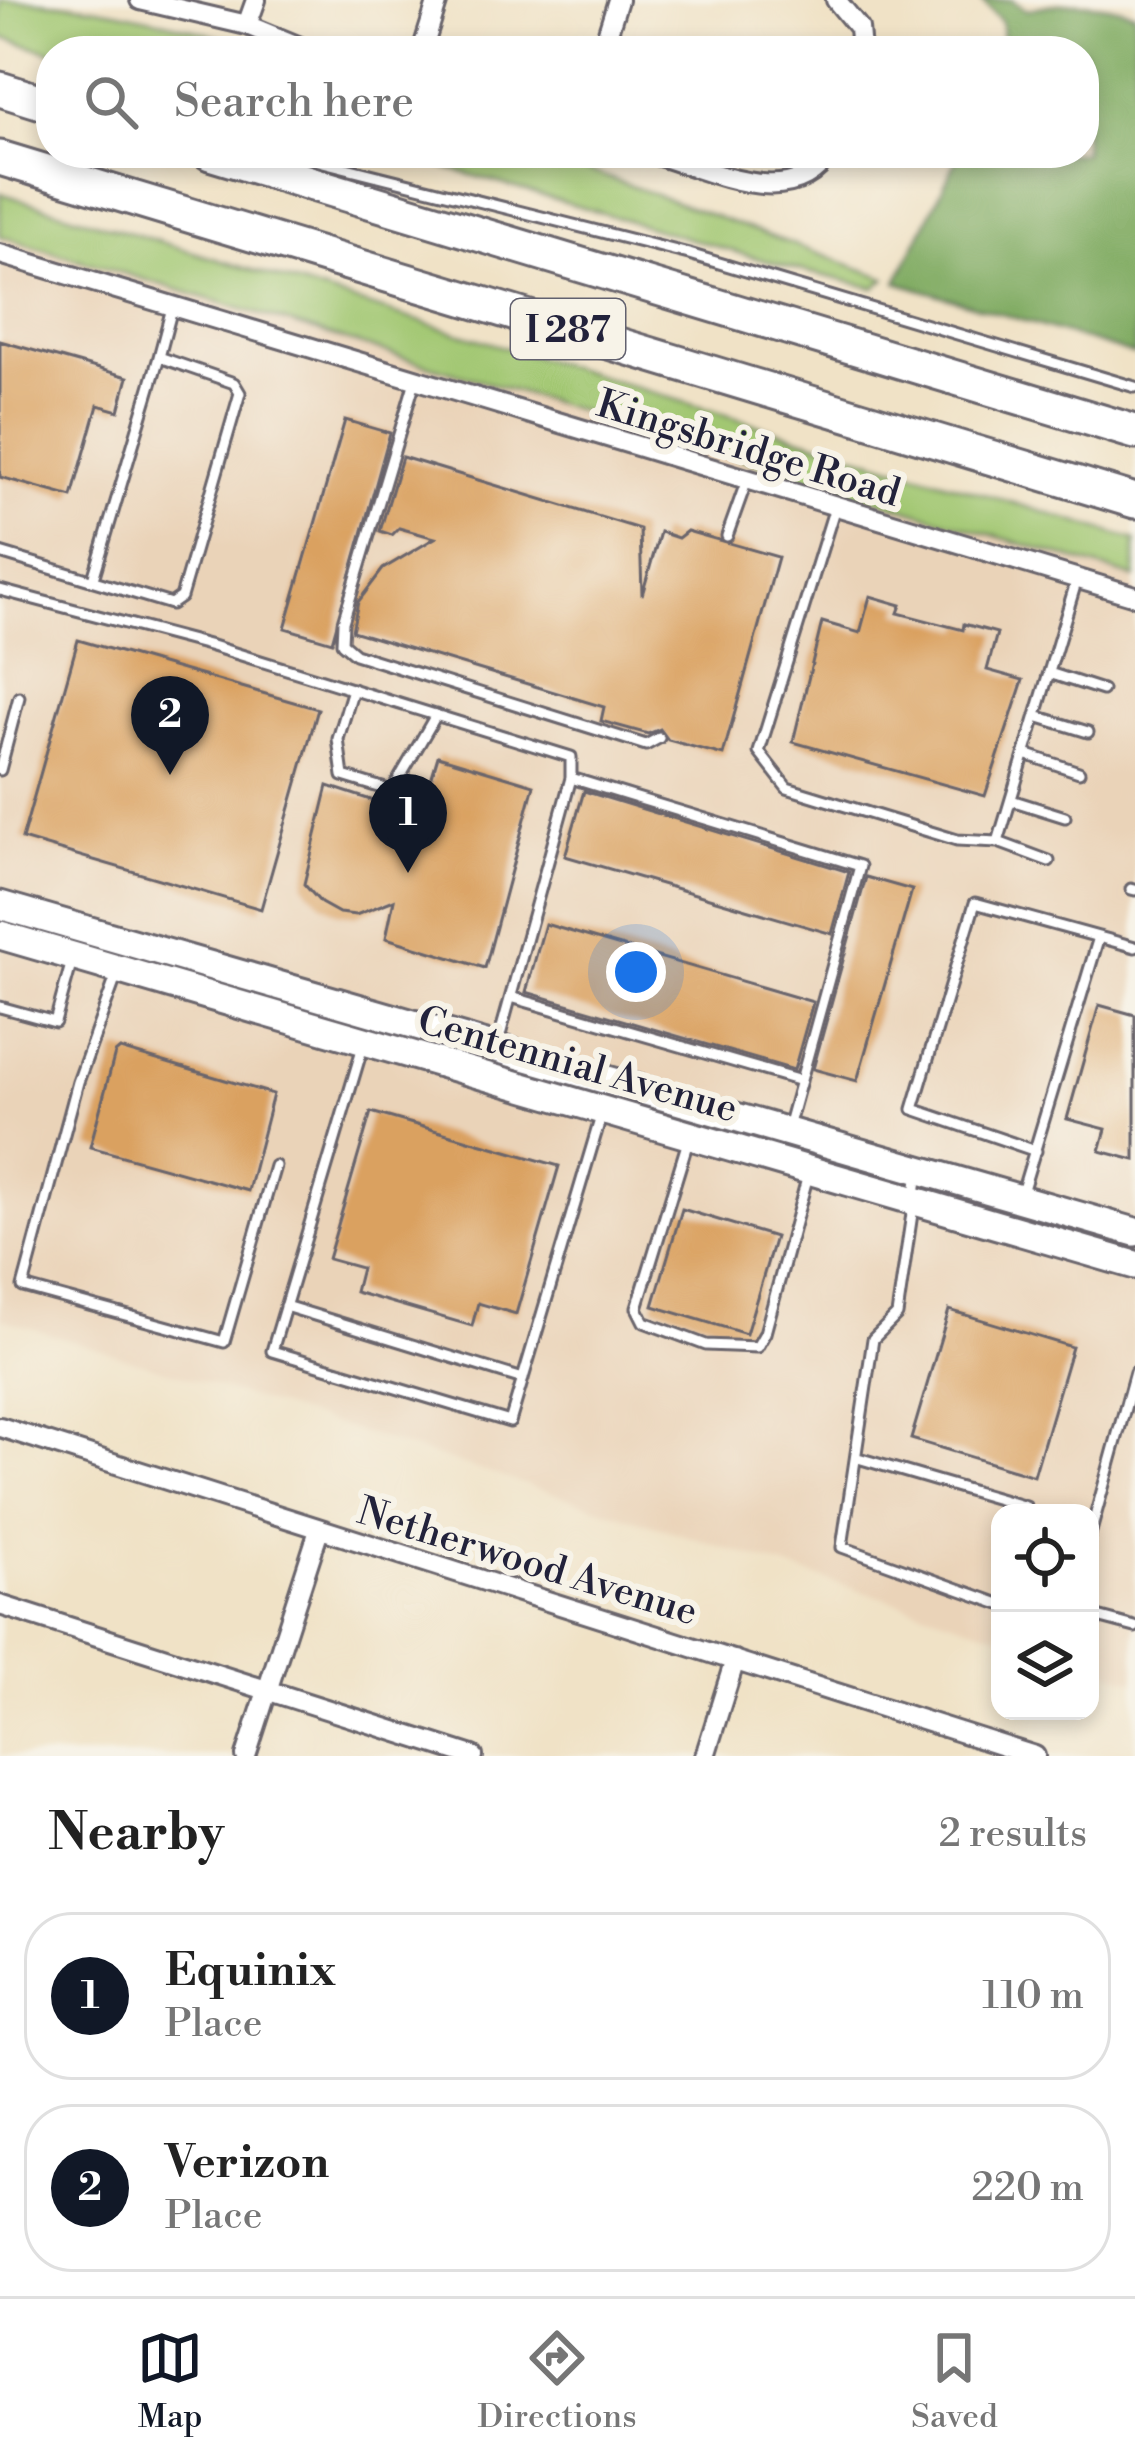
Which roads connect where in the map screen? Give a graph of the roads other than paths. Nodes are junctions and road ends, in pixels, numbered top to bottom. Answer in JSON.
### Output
{"nodes":[{"id":1,"x":140,"y":0,"type":"edge"},
{"id":2,"x":256,"y":0,"type":"edge"},
{"id":3,"x":438,"y":0,"type":"edge"},
{"id":4,"x":618,"y":0,"type":"edge"},
{"id":5,"x":836,"y":0,"type":"edge"},
{"id":6,"x":247,"y":25,"type":"junction"},
{"id":7,"x":274,"y":36,"type":"edge"},
{"id":8,"x":427,"y":36,"type":"edge"},
{"id":9,"x":607,"y":36,"type":"edge"},
{"id":10,"x":860,"y":36,"type":"edge"},
{"id":11,"x":0,"y":89,"type":"edge"},
{"id":12,"x":36,"y":100,"type":"edge"},
{"id":13,"x":0,"y":158,"type":"edge"},
{"id":14,"x":260,"y":168,"type":"edge"},
{"id":15,"x":347,"y":168,"type":"edge"},
{"id":16,"x":708,"y":168,"type":"edge"},
{"id":17,"x":817,"y":168,"type":"edge"},
{"id":18,"x":0,"y":254,"type":"edge"},
{"id":19,"x":172,"y":308,"type":"junction"},
{"id":20,"x":159,"y":357,"type":"junction"},
{"id":21,"x":415,"y":381,"type":"junction"},
{"id":22,"x":1135,"y":387,"type":"edge"},
{"id":23,"x":1135,"y":432,"type":"edge"},
{"id":24,"x":747,"y":480,"type":"junction"},
{"id":25,"x":1135,"y":501,"type":"edge"},
{"id":26,"x":835,"y":506,"type":"junction"},
{"id":27,"x":727,"y":536,"type":"dead end"},
{"id":28,"x":0,"y":553,"type":"edge"},
{"id":29,"x":93,"y":579,"type":"junction"},
{"id":30,"x":1077,"y":579,"type":"junction"},
{"id":31,"x":0,"y":590,"type":"edge"},
{"id":32,"x":1135,"y":596,"type":"edge"},
{"id":33,"x":1049,"y":673,"type":"junction"},
{"id":34,"x":353,"y":689,"type":"junction"},
{"id":35,"x":1102,"y":690,"type":"dead end"},
{"id":36,"x":19,"y":698,"type":"dead end"},
{"id":37,"x":436,"y":715,"type":"junction"},
{"id":38,"x":1036,"y":716,"type":"junction"},
{"id":39,"x":1088,"y":732,"type":"dead end"},
{"id":40,"x":659,"y":738,"type":"dead end"},
{"id":41,"x":1025,"y":754,"type":"junction"},
{"id":42,"x":0,"y":770,"type":"edge"},
{"id":43,"x":1079,"y":772,"type":"dead end"},
{"id":44,"x":571,"y":778,"type":"junction"},
{"id":45,"x":1011,"y":800,"type":"junction"},
{"id":46,"x":1065,"y":818,"type":"dead end"},
{"id":47,"x":998,"y":842,"type":"junction"},
{"id":48,"x":1049,"y":861,"type":"dead end"},
{"id":49,"x":0,"y":905,"type":"edge"},
{"id":50,"x":0,"y":934,"type":"edge"},
{"id":51,"x":1099,"y":937,"type":"junction"},
{"id":52,"x":1135,"y":947,"type":"edge"},
{"id":53,"x":74,"y":956,"type":"junction"},
{"id":54,"x":118,"y":969,"type":"junction"},
{"id":55,"x":511,"y":998,"type":"junction"},
{"id":56,"x":0,"y":1006,"type":"edge"},
{"id":57,"x":364,"y":1041,"type":"junction"},
{"id":58,"x":496,"y":1048,"type":"junction"},
{"id":59,"x":801,"y":1081,"type":"junction"},
{"id":60,"x":603,"y":1110,"type":"junction"},
{"id":61,"x":787,"y":1132,"type":"junction"},
{"id":62,"x":690,"y":1136,"type":"junction"},
{"id":63,"x":1036,"y":1150,"type":"junction"},
{"id":64,"x":275,"y":1166,"type":"dead end"},
{"id":65,"x":919,"y":1170,"type":"junction"},
{"id":66,"x":810,"y":1171,"type":"junction"},
{"id":67,"x":1020,"y":1199,"type":"junction"},
{"id":68,"x":912,"y":1200,"type":"junction"},
{"id":69,"x":1135,"y":1232,"type":"edge"},
{"id":70,"x":1135,"y":1265,"type":"edge"},
{"id":71,"x":285,"y":1306,"type":"junction"},
{"id":72,"x":1135,"y":1372,"type":"edge"},
{"id":73,"x":523,"y":1379,"type":"junction"},
{"id":74,"x":0,"y":1427,"type":"edge"},
{"id":75,"x":858,"y":1458,"type":"junction"},
{"id":76,"x":1016,"y":1504,"type":"edge"},
{"id":77,"x":1098,"y":1504,"type":"edge"},
{"id":78,"x":319,"y":1529,"type":"junction"},
{"id":79,"x":991,"y":1601,"type":"edge"},
{"id":80,"x":0,"y":1605,"type":"edge"},
{"id":81,"x":1099,"y":1617,"type":"edge"},
{"id":82,"x":1135,"y":1627,"type":"edge"},
{"id":83,"x":735,"y":1660,"type":"junction"},
{"id":84,"x":267,"y":1690,"type":"junction"},
{"id":85,"x":246,"y":1756,"type":"edge"},
{"id":86,"x":472,"y":1756,"type":"edge"},
{"id":87,"x":705,"y":1756,"type":"edge"},
{"id":88,"x":1035,"y":1756,"type":"edge"}],
"edges":[{"from":1,"to":6,"type":"street"},
{"from":2,"to":6,"type":"street"},
{"from":3,"to":8,"type":"street"},
{"from":4,"to":9,"type":"street"},
{"from":5,"to":10,"type":"street"},
{"from":6,"to":7,"type":"street"},
{"from":11,"to":12,"type":"highway"},
{"from":13,"to":25,"type":"highway","number":"I 287"},
{"from":14,"to":23,"type":"highway","number":"I 287"},
{"from":15,"to":22,"type":"lane"},
{"from":16,"to":17,"type":"street"},
{"from":18,"to":19,"type":"street","name":"Kingsbridge Road"},
{"from":19,"to":20,"type":"lane"},
{"from":19,"to":21,"type":"street","name":"Kingsbridge Road"},
{"from":20,"to":29,"type":"lane"},
{"from":20,"to":29,"type":"lane"},
{"from":21,"to":24,"type":"street","name":"Kingsbridge Road"},
{"from":21,"to":40,"type":"lane"},
{"from":24,"to":26,"type":"street","name":"Kingsbridge Road"},
{"from":24,"to":27,"type":"lane"},
{"from":26,"to":30,"type":"street","name":"Kingsbridge Road"},
{"from":26,"to":47,"type":"lane"},
{"from":28,"to":29,"type":"lane"},
{"from":30,"to":32,"type":"street","name":"Kingsbridge Road"},
{"from":30,"to":33,"type":"lane"},
{"from":31,"to":34,"type":"lane"},
{"from":33,"to":35,"type":"lane"},
{"from":33,"to":38,"type":"lane"},
{"from":34,"to":37,"type":"lane"},
{"from":34,"to":37,"type":"lane"},
{"from":36,"to":42,"type":"lane"},
{"from":37,"to":44,"type":"lane"},
{"from":38,"to":39,"type":"lane"},
{"from":38,"to":41,"type":"lane"},
{"from":41,"to":43,"type":"lane"},
{"from":41,"to":45,"type":"lane"},
{"from":44,"to":55,"type":"lane"},
{"from":44,"to":59,"type":"lane"},
{"from":45,"to":46,"type":"lane"},
{"from":45,"to":47,"type":"lane"},
{"from":47,"to":48,"type":"lane"},
{"from":49,"to":58,"type":"main road","name":"Centennial Avenue"},
{"from":50,"to":53,"type":"main road","name":"Centennial Avenue"},
{"from":51,"to":52,"type":"lane"},
{"from":51,"to":63,"type":"lane"},
{"from":51,"to":63,"type":"lane"},
{"from":53,"to":54,"type":"main road","name":"Centennial Avenue"},
{"from":53,"to":56,"type":"lane"},
{"from":54,"to":57,"type":"main road","name":"Centennial Avenue"},
{"from":54,"to":64,"type":"lane"},
{"from":55,"to":58,"type":"lane"},
{"from":55,"to":59,"type":"lane"},
{"from":57,"to":60,"type":"main road","name":"Centennial Avenue"},
{"from":57,"to":71,"type":"lane"},
{"from":58,"to":61,"type":"main road","name":"Centennial Avenue"},
{"from":59,"to":61,"type":"lane"},
{"from":60,"to":62,"type":"main road","name":"Centennial Avenue"},
{"from":60,"to":73,"type":"lane"},
{"from":61,"to":65,"type":"main road","name":"Centennial Avenue"},
{"from":62,"to":66,"type":"main road","name":"Centennial Avenue"},
{"from":62,"to":66,"type":"lane"},
{"from":63,"to":67,"type":"lane"},
{"from":65,"to":67,"type":"main road","name":"Centennial Avenue"},
{"from":65,"to":68,"type":"lane"},
{"from":66,"to":68,"type":"main road","name":"Centennial Avenue"},
{"from":67,"to":69,"type":"main road","name":"Centennial Avenue"},
{"from":68,"to":70,"type":"main road","name":"Centennial Avenue"},
{"from":68,"to":75,"type":"lane"},
{"from":71,"to":73,"type":"lane"},
{"from":71,"to":73,"type":"lane"},
{"from":72,"to":77,"type":"lane"},
{"from":74,"to":78,"type":"street","name":"Netherwood Avenue"},
{"from":75,"to":76,"type":"lane"},
{"from":75,"to":79,"type":"lane"},
{"from":78,"to":83,"type":"street","name":"Netherwood Avenue"},
{"from":78,"to":84,"type":"street"},
{"from":80,"to":84,"type":"street"},
{"from":81,"to":82,"type":"lane"},
{"from":83,"to":87,"type":"street"},
{"from":83,"to":88,"type":"street","name":"Netherwood Avenue"},
{"from":84,"to":85,"type":"street"},
{"from":84,"to":86,"type":"street"}]}
